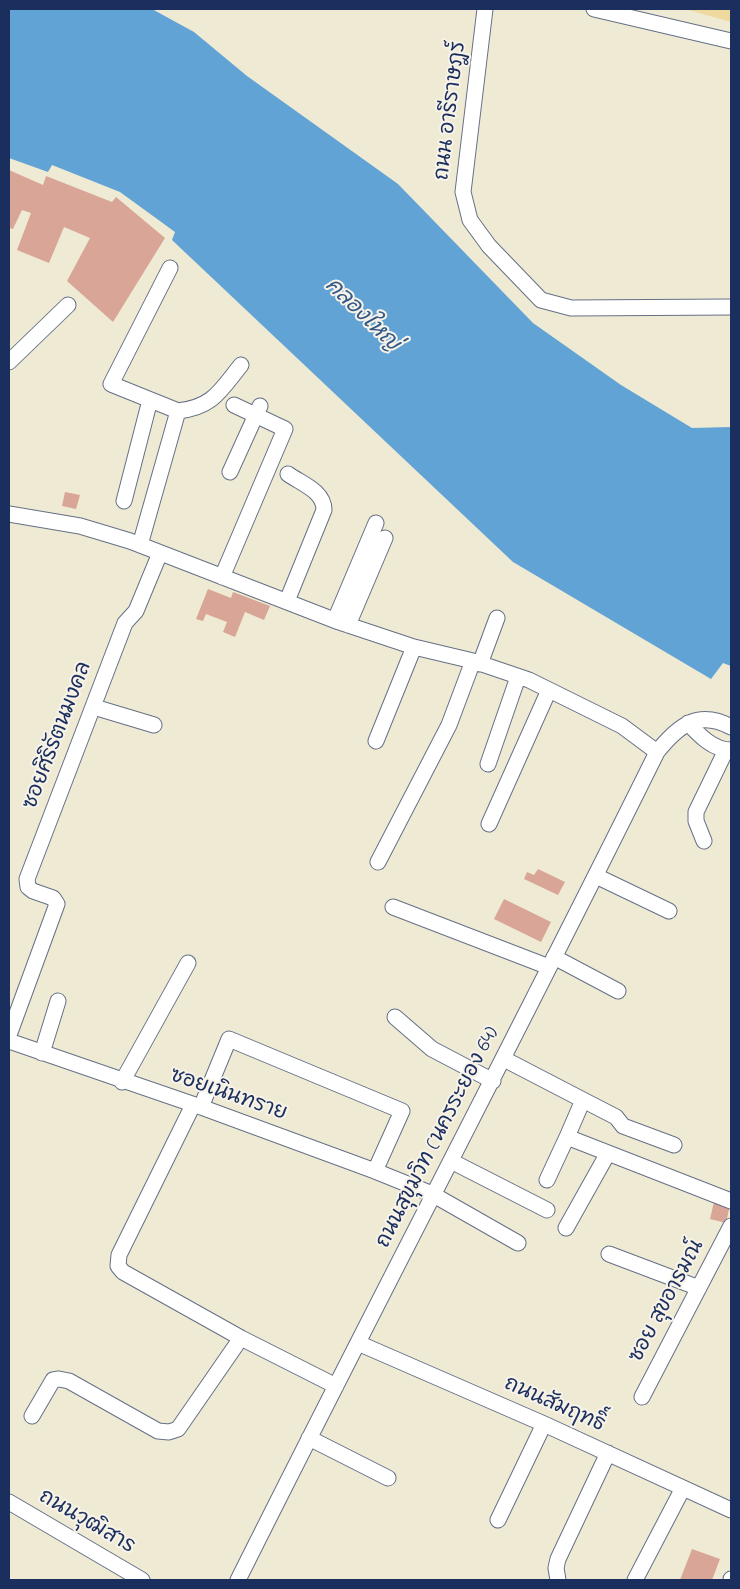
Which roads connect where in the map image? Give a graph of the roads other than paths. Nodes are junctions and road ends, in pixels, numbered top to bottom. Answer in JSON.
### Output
{"nodes":[{"id":1,"x":485,"y":9,"type":"edge"},
{"id":2,"x":594,"y":9,"type":"edge"},
{"id":3,"x":731,"y":41,"type":"edge"},
{"id":4,"x":170,"y":268,"type":"dead end"},
{"id":5,"x":68,"y":305,"type":"dead end"},
{"id":6,"x":731,"y":307,"type":"edge"},
{"id":7,"x":9,"y":362,"type":"edge"},
{"id":8,"x":240,"y":365,"type":"dead end"},
{"id":9,"x":150,"y":400,"type":"junction"},
{"id":10,"x":234,"y":405,"type":"dead end"},
{"id":11,"x":258,"y":410,"type":"junction"},
{"id":12,"x":178,"y":411,"type":"junction"},
{"id":13,"x":230,"y":472,"type":"dead end"},
{"id":14,"x":288,"y":474,"type":"dead end"},
{"id":15,"x":124,"y":501,"type":"dead end"},
{"id":16,"x":9,"y":514,"type":"edge"},
{"id":17,"x":376,"y":523,"type":"dead end"},
{"id":18,"x":385,"y":538,"type":"dead end"},
{"id":19,"x":140,"y":545,"type":"junction"},
{"id":20,"x":160,"y":553,"type":"junction"},
{"id":21,"x":222,"y":577,"type":"junction"},
{"id":22,"x":287,"y":601,"type":"junction"},
{"id":23,"x":497,"y":618,"type":"dead end"},
{"id":24,"x":342,"y":622,"type":"junction"},
{"id":25,"x":414,"y":646,"type":"junction"},
{"id":26,"x":476,"y":662,"type":"junction"},
{"id":27,"x":518,"y":677,"type":"junction"},
{"id":28,"x":549,"y":690,"type":"junction"},
{"id":29,"x":94,"y":706,"type":"junction"},
{"id":30,"x":688,"y":722,"type":"junction"},
{"id":31,"x":154,"y":725,"type":"dead end"},
{"id":32,"x":731,"y":727,"type":"edge"},
{"id":33,"x":376,"y":741,"type":"dead end"},
{"id":34,"x":728,"y":750,"type":"edge"},
{"id":35,"x":657,"y":752,"type":"junction"},
{"id":36,"x":488,"y":764,"type":"dead end"},
{"id":37,"x":489,"y":824,"type":"dead end"},
{"id":38,"x":704,"y":840,"type":"dead end"},
{"id":39,"x":378,"y":862,"type":"dead end"},
{"id":40,"x":596,"y":876,"type":"junction"},
{"id":41,"x":393,"y":907,"type":"dead end"},
{"id":42,"x":669,"y":911,"type":"dead end"},
{"id":43,"x":552,"y":962,"type":"junction"},
{"id":44,"x":188,"y":963,"type":"dead end"},
{"id":45,"x":618,"y":991,"type":"dead end"},
{"id":46,"x":58,"y":1001,"type":"dead end"},
{"id":47,"x":395,"y":1017,"type":"dead end"},
{"id":48,"x":9,"y":1035,"type":"edge"},
{"id":49,"x":9,"y":1041,"type":"edge"},
{"id":50,"x":42,"y":1054,"type":"junction"},
{"id":51,"x":504,"y":1059,"type":"junction"},
{"id":52,"x":493,"y":1081,"type":"junction"},
{"id":53,"x":122,"y":1082,"type":"junction"},
{"id":54,"x":583,"y":1100,"type":"junction"},
{"id":55,"x":197,"y":1106,"type":"junction"},
{"id":56,"x":567,"y":1137,"type":"junction"},
{"id":57,"x":674,"y":1146,"type":"dead end"},
{"id":58,"x":608,"y":1153,"type":"junction"},
{"id":59,"x":451,"y":1161,"type":"junction"},
{"id":60,"x":375,"y":1171,"type":"junction"},
{"id":61,"x":547,"y":1180,"type":"dead end"},
{"id":62,"x":432,"y":1194,"type":"junction"},
{"id":63,"x":731,"y":1201,"type":"edge"},
{"id":64,"x":547,"y":1210,"type":"dead end"},
{"id":65,"x":731,"y":1226,"type":"edge"},
{"id":66,"x":566,"y":1228,"type":"dead end"},
{"id":67,"x":518,"y":1244,"type":"dead end"},
{"id":68,"x":608,"y":1254,"type":"dead end"},
{"id":69,"x":699,"y":1288,"type":"junction"},
{"id":70,"x":241,"y":1338,"type":"junction"},
{"id":71,"x":358,"y":1343,"type":"junction"},
{"id":72,"x":336,"y":1386,"type":"junction"},
{"id":73,"x":642,"y":1397,"type":"dead end"},
{"id":74,"x":32,"y":1416,"type":"dead end"},
{"id":75,"x":544,"y":1424,"type":"junction"},
{"id":76,"x":309,"y":1438,"type":"junction"},
{"id":77,"x":608,"y":1453,"type":"junction"},
{"id":78,"x":388,"y":1478,"type":"dead end"},
{"id":79,"x":683,"y":1488,"type":"junction"},
{"id":80,"x":9,"y":1502,"type":"edge"},
{"id":81,"x":731,"y":1510,"type":"edge"},
{"id":82,"x":498,"y":1520,"type":"dead end"},
{"id":83,"x":142,"y":1580,"type":"edge"},
{"id":84,"x":238,"y":1580,"type":"edge"},
{"id":85,"x":558,"y":1580,"type":"edge"},
{"id":86,"x":635,"y":1580,"type":"edge"}],
"edges":[{"from":1,"to":6,"type":"street","name":"ถนน อารีราษฎร์"},
{"from":2,"to":3,"type":"street"},
{"from":4,"to":9,"type":"street"},
{"from":5,"to":7,"type":"street"},
{"from":8,"to":12,"type":"street"},
{"from":9,"to":12,"type":"street"},
{"from":9,"to":15,"type":"street"},
{"from":10,"to":11,"type":"street"},
{"from":11,"to":13,"type":"street"},
{"from":11,"to":21,"type":"street"},
{"from":12,"to":19,"type":"street"},
{"from":14,"to":22,"type":"street"},
{"from":16,"to":19,"type":"street"},
{"from":17,"to":24,"type":"street"},
{"from":18,"to":24,"type":"street"},
{"from":19,"to":20,"type":"street"},
{"from":20,"to":21,"type":"street"},
{"from":20,"to":29,"type":"street","name":"ซอยศิริรัตนมงคล"},
{"from":21,"to":22,"type":"street"},
{"from":22,"to":24,"type":"street"},
{"from":23,"to":26,"type":"street"},
{"from":24,"to":25,"type":"street"},
{"from":25,"to":26,"type":"street"},
{"from":25,"to":33,"type":"street"},
{"from":26,"to":27,"type":"street"},
{"from":26,"to":39,"type":"street"},
{"from":27,"to":28,"type":"street"},
{"from":27,"to":36,"type":"street"},
{"from":28,"to":35,"type":"street"},
{"from":28,"to":37,"type":"street"},
{"from":29,"to":31,"type":"street"},
{"from":29,"to":48,"type":"street","name":"ซอยศิริรัตนมงคล"},
{"from":30,"to":32,"type":"street"},
{"from":30,"to":34,"type":"street"},
{"from":30,"to":35,"type":"street","name":"ถนนสุขุมวิท (นครระยอง 64)"},
{"from":34,"to":38,"type":"street"},
{"from":35,"to":40,"type":"street","name":"ถนนสุขุมวิท (นครระยอง 64)"},
{"from":40,"to":42,"type":"street"},
{"from":40,"to":43,"type":"street","name":"ถนนสุขุมวิท (นครระยอง 64)"},
{"from":41,"to":43,"type":"street"},
{"from":43,"to":45,"type":"street"},
{"from":43,"to":51,"type":"street","name":"ถนนสุขุมวิท (นครระยอง 64)"},
{"from":44,"to":53,"type":"street"},
{"from":46,"to":50,"type":"street"},
{"from":47,"to":52,"type":"street"},
{"from":49,"to":50,"type":"street","name":"ซอยเนินทราย"},
{"from":50,"to":53,"type":"street","name":"ซอยเนินทราย"},
{"from":51,"to":52,"type":"street","name":"ถนนสุขุมวิท (นครระยอง 64)"},
{"from":51,"to":54,"type":"street"},
{"from":52,"to":59,"type":"street","name":"ถนนสุขุมวิท (นครระยอง 64)"},
{"from":53,"to":55,"type":"street","name":"ซอยเนินทราย"},
{"from":54,"to":56,"type":"street"},
{"from":54,"to":57,"type":"street"},
{"from":55,"to":60,"type":"street","name":"ซอยเนินทราย"},
{"from":55,"to":60,"type":"street"},
{"from":55,"to":70,"type":"street"},
{"from":56,"to":58,"type":"street"},
{"from":56,"to":61,"type":"street"},
{"from":58,"to":63,"type":"street"},
{"from":58,"to":66,"type":"street"},
{"from":59,"to":62,"type":"street","name":"ถนนสุขุมวิท (นครระยอง 64)"},
{"from":59,"to":64,"type":"street"},
{"from":60,"to":62,"type":"street","name":"ซอยเนินทราย"},
{"from":62,"to":67,"type":"street","name":"ซอยเนินทราย"},
{"from":62,"to":71,"type":"street","name":"ถนนสุขุมวิท (นครระยอง 64)"},
{"from":65,"to":69,"type":"street","name":"ซอย สุขอารมณ์"},
{"from":68,"to":69,"type":"street"},
{"from":69,"to":73,"type":"street","name":"ซอย สุขอารมณ์"},
{"from":70,"to":72,"type":"street"},
{"from":70,"to":74,"type":"street"},
{"from":71,"to":72,"type":"street","name":"ถนนสุขุมวิท (นครระยอง 64)"},
{"from":71,"to":75,"type":"street","name":"ถนนสัมฤทธิ์"},
{"from":72,"to":76,"type":"street","name":"ถนนสุขุมวิท (นครระยอง 64)"},
{"from":75,"to":77,"type":"street","name":"ถนนสัมฤทธิ์"},
{"from":75,"to":82,"type":"street"},
{"from":76,"to":78,"type":"street"},
{"from":76,"to":84,"type":"street","name":"ถนนสุขุมวิท (นครระยอง 64)"},
{"from":77,"to":79,"type":"street","name":"ถนนสัมฤทธิ์"},
{"from":77,"to":85,"type":"street"},
{"from":79,"to":81,"type":"street","name":"ถนนสัมฤทธิ์"},
{"from":79,"to":86,"type":"street"},
{"from":80,"to":83,"type":"street","name":"ถนนวุฒิสาร"}]}
